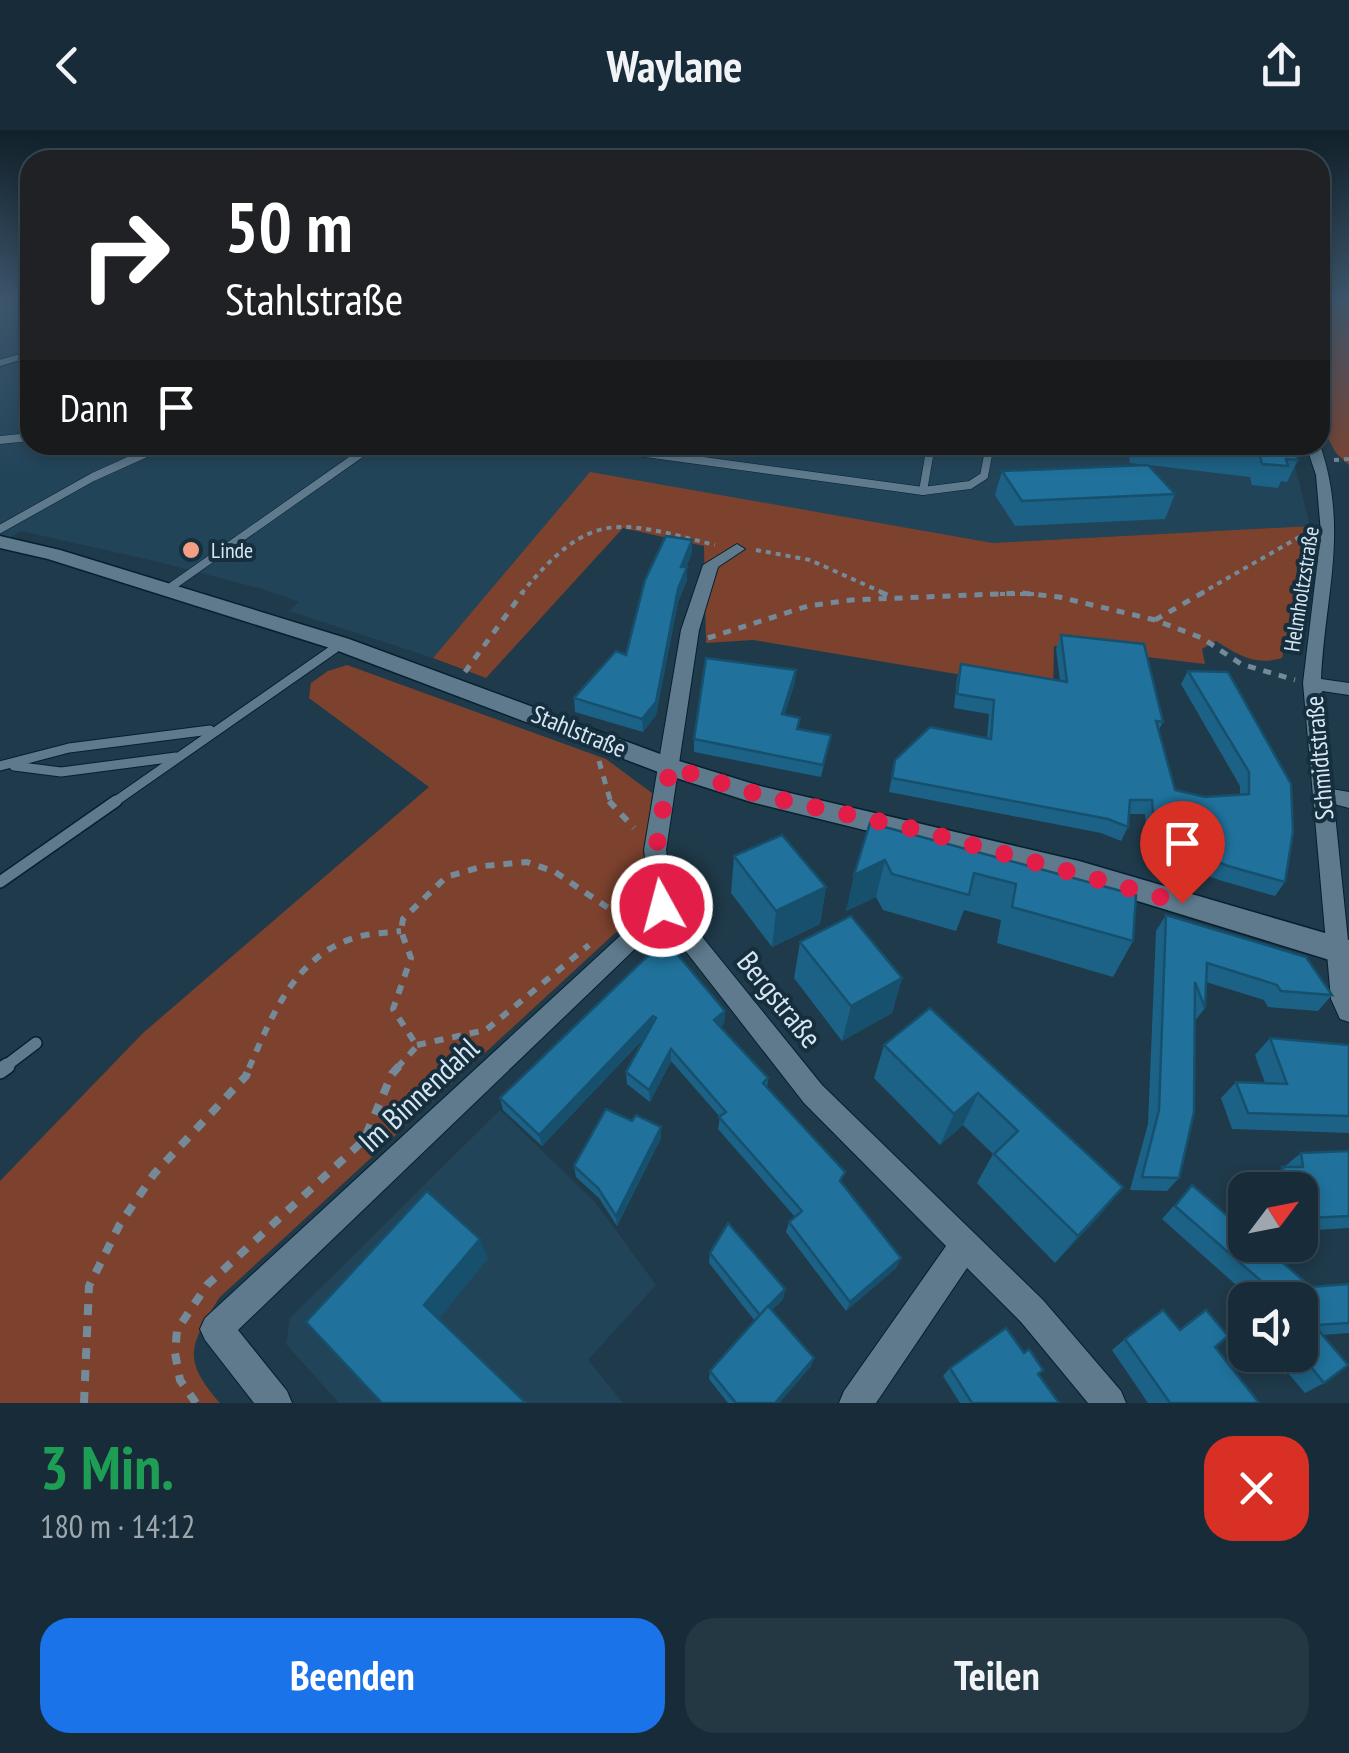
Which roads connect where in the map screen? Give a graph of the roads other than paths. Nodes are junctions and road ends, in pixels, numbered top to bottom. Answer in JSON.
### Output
{"nodes":[{"id":1,"x":143,"y":455,"type":"edge"},
{"id":2,"x":359,"y":455,"type":"edge"},
{"id":3,"x":662,"y":455,"type":"edge"},
{"id":4,"x":929,"y":455,"type":"edge"},
{"id":5,"x":988,"y":455,"type":"edge"},
{"id":6,"x":1317,"y":455,"type":"edge"},
{"id":7,"x":923,"y":490,"type":"junction"},
{"id":8,"x":0,"y":529,"type":"edge"},
{"id":9,"x":0,"y":542,"type":"edge"},
{"id":10,"x":737,"y":550,"type":"road end"},
{"id":11,"x":168,"y":588,"type":"junction"},
{"id":12,"x":341,"y":644,"type":"junction"},
{"id":13,"x":1312,"y":683,"type":"junction"},
{"id":14,"x":1349,"y":689,"type":"edge"},
{"id":15,"x":214,"y":730,"type":"junction"},
{"id":16,"x":177,"y":756,"type":"junction"},
{"id":17,"x":4,"y":766,"type":"edge"},
{"id":18,"x":670,"y":767,"type":"junction"},
{"id":19,"x":1322,"y":794,"type":"junction"},
{"id":20,"x":1349,"y":800,"type":"edge"},
{"id":21,"x":0,"y":882,"type":"edge"},
{"id":22,"x":662,"y":906,"type":"junction"},
{"id":23,"x":1343,"y":951,"type":"edge"},
{"id":24,"x":1349,"y":1010,"type":"edge"},
{"id":25,"x":36,"y":1043,"type":"dead end"},
{"id":26,"x":0,"y":1071,"type":"edge"},
{"id":27,"x":965,"y":1245,"type":"junction"},
{"id":28,"x":275,"y":1403,"type":"edge"},
{"id":29,"x":856,"y":1403,"type":"edge"},
{"id":30,"x":1110,"y":1403,"type":"edge"}],
"edges":[{"from":1,"to":8,"type":"lane"},
{"from":2,"to":11,"type":"lane"},
{"from":3,"to":7,"type":"lane"},
{"from":4,"to":7,"type":"lane"},
{"from":5,"to":7,"type":"lane"},
{"from":6,"to":13,"type":"street","name":"Helmholtzstraße"},
{"from":9,"to":11,"type":"street","name":"Stahlstraße"},
{"from":10,"to":18,"type":"street"},
{"from":11,"to":12,"type":"street","name":"Stahlstraße"},
{"from":12,"to":15,"type":"lane"},
{"from":12,"to":18,"type":"street","name":"Stahlstraße"},
{"from":13,"to":14,"type":"street"},
{"from":13,"to":19,"type":"street","name":"Schmidtstraße"},
{"from":15,"to":16,"type":"lane"},
{"from":15,"to":17,"type":"lane"},
{"from":16,"to":17,"type":"lane"},
{"from":16,"to":21,"type":"lane"},
{"from":18,"to":22,"type":"street"},
{"from":18,"to":23,"type":"street","name":"Stahlstraße"},
{"from":19,"to":20,"type":"street"},
{"from":19,"to":23,"type":"street","name":"Schmidtstraße"},
{"from":22,"to":27,"type":"street","name":"Bergstraße"},
{"from":22,"to":28,"type":"street","name":"Im Binnendahl"},
{"from":23,"to":24,"type":"street","name":"Schmidtstraße"},
{"from":25,"to":26,"type":"lane"},
{"from":27,"to":29,"type":"street"},
{"from":27,"to":30,"type":"street","name":"Bergstraße"}]}
